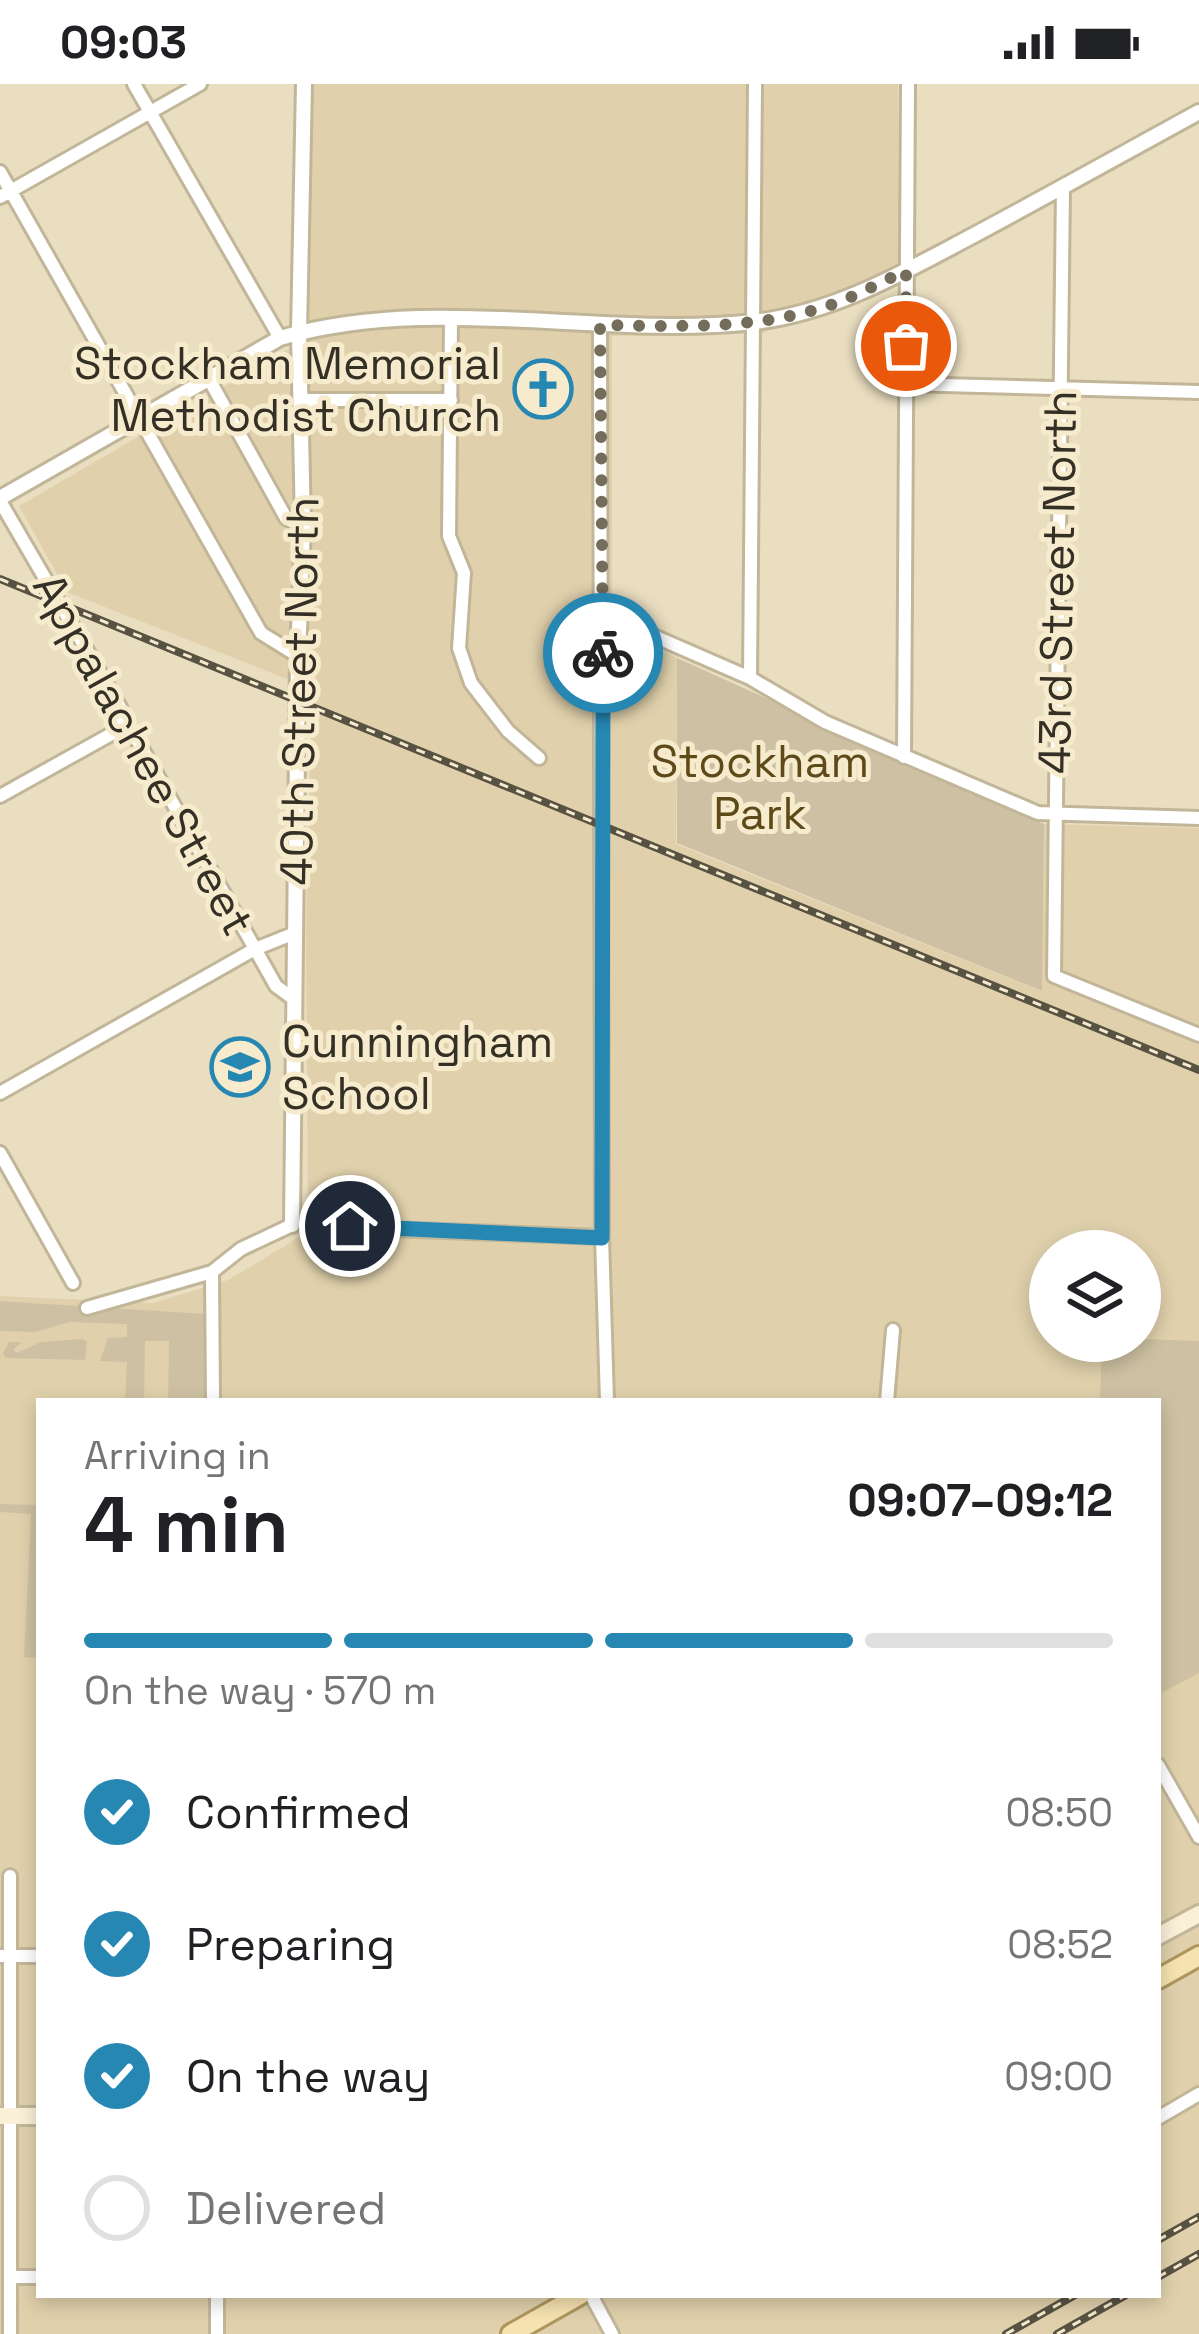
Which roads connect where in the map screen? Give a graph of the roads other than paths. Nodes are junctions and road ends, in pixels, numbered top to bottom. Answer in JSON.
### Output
{"nodes":[{"id":1,"x":134,"y":84,"type":"edge"},
{"id":2,"x":200,"y":84,"type":"edge"},
{"id":3,"x":304,"y":84,"type":"edge"},
{"id":4,"x":755,"y":84,"type":"edge"},
{"id":5,"x":908,"y":84,"type":"edge"},
{"id":6,"x":150,"y":112,"type":"junction"},
{"id":7,"x":1199,"y":112,"type":"edge"},
{"id":8,"x":0,"y":172,"type":"edge"},
{"id":9,"x":1063,"y":187,"type":"junction"},
{"id":10,"x":5,"y":194,"type":"edge"},
{"id":11,"x":906,"y":271,"type":"junction"},
{"id":12,"x":452,"y":320,"type":"junction"},
{"id":13,"x":752,"y":322,"type":"junction"},
{"id":14,"x":600,"y":325,"type":"junction"},
{"id":15,"x":299,"y":333,"type":"junction"},
{"id":16,"x":280,"y":338,"type":"junction"},
{"id":17,"x":209,"y":379,"type":"junction"},
{"id":18,"x":906,"y":384,"type":"junction"},
{"id":19,"x":1060,"y":390,"type":"junction"},
{"id":20,"x":1199,"y":392,"type":"edge"},
{"id":21,"x":302,"y":400,"type":"junction"},
{"id":22,"x":451,"y":400,"type":"junction"},
{"id":23,"x":139,"y":419,"type":"junction"},
{"id":24,"x":0,"y":500,"type":"edge"},
{"id":25,"x":303,"y":526,"type":"junction"},
{"id":26,"x":604,"y":614,"type":"junction"},
{"id":27,"x":298,"y":656,"type":"junction"},
{"id":28,"x":750,"y":678,"type":"junction"},
{"id":29,"x":124,"y":728,"type":"junction"},
{"id":30,"x":904,"y":757,"type":"junction"},
{"id":31,"x":539,"y":758,"type":"dead end"},
{"id":32,"x":0,"y":796,"type":"edge"},
{"id":33,"x":1055,"y":815,"type":"junction"},
{"id":34,"x":1199,"y":818,"type":"edge"},
{"id":35,"x":296,"y":933,"type":"junction"},
{"id":36,"x":255,"y":949,"type":"junction"},
{"id":37,"x":295,"y":1000,"type":"junction"},
{"id":38,"x":1199,"y":1034,"type":"edge"},
{"id":39,"x":0,"y":1093,"type":"edge"},
{"id":40,"x":0,"y":1153,"type":"edge"},
{"id":41,"x":301,"y":1226,"type":"junction"},
{"id":42,"x":602,"y":1238,"type":"junction"},
{"id":43,"x":212,"y":1272,"type":"junction"},
{"id":44,"x":73,"y":1283,"type":"dead end"},
{"id":45,"x":87,"y":1308,"type":"dead end"},
{"id":46,"x":893,"y":1330,"type":"dead end"},
{"id":47,"x":213,"y":1398,"type":"edge"},
{"id":48,"x":607,"y":1398,"type":"edge"},
{"id":49,"x":887,"y":1398,"type":"edge"},
{"id":50,"x":1161,"y":1770,"type":"edge"},
{"id":51,"x":1199,"y":1837,"type":"edge"},
{"id":52,"x":10,"y":1876,"type":"dead end"},
{"id":53,"x":1199,"y":1913,"type":"edge"},
{"id":54,"x":1161,"y":1934,"type":"edge"},
{"id":55,"x":5,"y":1956,"type":"edge"},
{"id":56,"x":36,"y":1956,"type":"edge"},
{"id":57,"x":1199,"y":1956,"type":"edge"},
{"id":58,"x":1161,"y":1977,"type":"edge"},
{"id":59,"x":1199,"y":2094,"type":"edge"},
{"id":60,"x":6,"y":2116,"type":"edge"},
{"id":61,"x":1161,"y":2116,"type":"edge"},
{"id":62,"x":12,"y":2277,"type":"junction"},
{"id":63,"x":36,"y":2277,"type":"edge"},
{"id":64,"x":217,"y":2298,"type":"edge"},
{"id":65,"x":575,"y":2298,"type":"edge"},
{"id":66,"x":593,"y":2298,"type":"edge"},
{"id":67,"x":10,"y":2334,"type":"edge"},
{"id":68,"x":217,"y":2334,"type":"edge"},
{"id":69,"x":511,"y":2334,"type":"edge"},
{"id":70,"x":612,"y":2334,"type":"edge"}],
"edges":[{"from":1,"to":6,"type":"street"},
{"from":2,"to":6,"type":"street"},
{"from":3,"to":15,"type":"street","name":"40th Street North"},
{"from":4,"to":13,"type":"street"},
{"from":5,"to":11,"type":"street"},
{"from":6,"to":10,"type":"street"},
{"from":6,"to":16,"type":"street"},
{"from":7,"to":9,"type":"street"},
{"from":8,"to":10,"type":"street"},
{"from":9,"to":11,"type":"street"},
{"from":9,"to":19,"type":"street","name":"43rd Street North"},
{"from":10,"to":23,"type":"street"},
{"from":11,"to":13,"type":"street"},
{"from":11,"to":18,"type":"street"},
{"from":12,"to":14,"type":"street"},
{"from":12,"to":15,"type":"street"},
{"from":12,"to":22,"type":"street"},
{"from":13,"to":14,"type":"street"},
{"from":13,"to":28,"type":"street"},
{"from":14,"to":26,"type":"street"},
{"from":15,"to":16,"type":"street"},
{"from":15,"to":21,"type":"street","name":"40th Street North"},
{"from":16,"to":17,"type":"street"},
{"from":17,"to":23,"type":"street"},
{"from":17,"to":25,"type":"street"},
{"from":18,"to":19,"type":"street"},
{"from":18,"to":30,"type":"street"},
{"from":19,"to":20,"type":"street"},
{"from":19,"to":33,"type":"street","name":"43rd Street North"},
{"from":21,"to":22,"type":"street"},
{"from":21,"to":25,"type":"street","name":"40th Street North"},
{"from":22,"to":31,"type":"street"},
{"from":23,"to":24,"type":"street"},
{"from":23,"to":27,"type":"street"},
{"from":24,"to":29,"type":"street","name":"Appalachee Street"},
{"from":25,"to":27,"type":"street","name":"40th Street North"},
{"from":26,"to":28,"type":"street"},
{"from":26,"to":42,"type":"street"},
{"from":27,"to":35,"type":"street","name":"40th Street North"},
{"from":28,"to":30,"type":"street"},
{"from":29,"to":32,"type":"street"},
{"from":29,"to":36,"type":"street","name":"Appalachee Street"},
{"from":30,"to":33,"type":"street"},
{"from":33,"to":34,"type":"street"},
{"from":33,"to":38,"type":"street","name":"43rd Street North"},
{"from":35,"to":36,"type":"street"},
{"from":35,"to":37,"type":"street","name":"40th Street North"},
{"from":36,"to":37,"type":"street","name":"Appalachee Street"},
{"from":36,"to":39,"type":"street"},
{"from":37,"to":41,"type":"street","name":"40th Street North"},
{"from":40,"to":44,"type":"street"},
{"from":41,"to":42,"type":"street"},
{"from":41,"to":43,"type":"street"},
{"from":42,"to":48,"type":"street"},
{"from":43,"to":45,"type":"street"},
{"from":43,"to":47,"type":"street"},
{"from":46,"to":49,"type":"street"},
{"from":50,"to":51,"type":"street"},
{"from":52,"to":55,"type":"street"},
{"from":53,"to":54,"type":"main road"},
{"from":55,"to":56,"type":"street"},
{"from":55,"to":60,"type":"street"},
{"from":57,"to":58,"type":"main road"},
{"from":59,"to":61,"type":"street"},
{"from":60,"to":62,"type":"street"},
{"from":62,"to":63,"type":"street"},
{"from":62,"to":67,"type":"street"},
{"from":64,"to":68,"type":"street"},
{"from":65,"to":69,"type":"main road"},
{"from":66,"to":70,"type":"street"}]}
